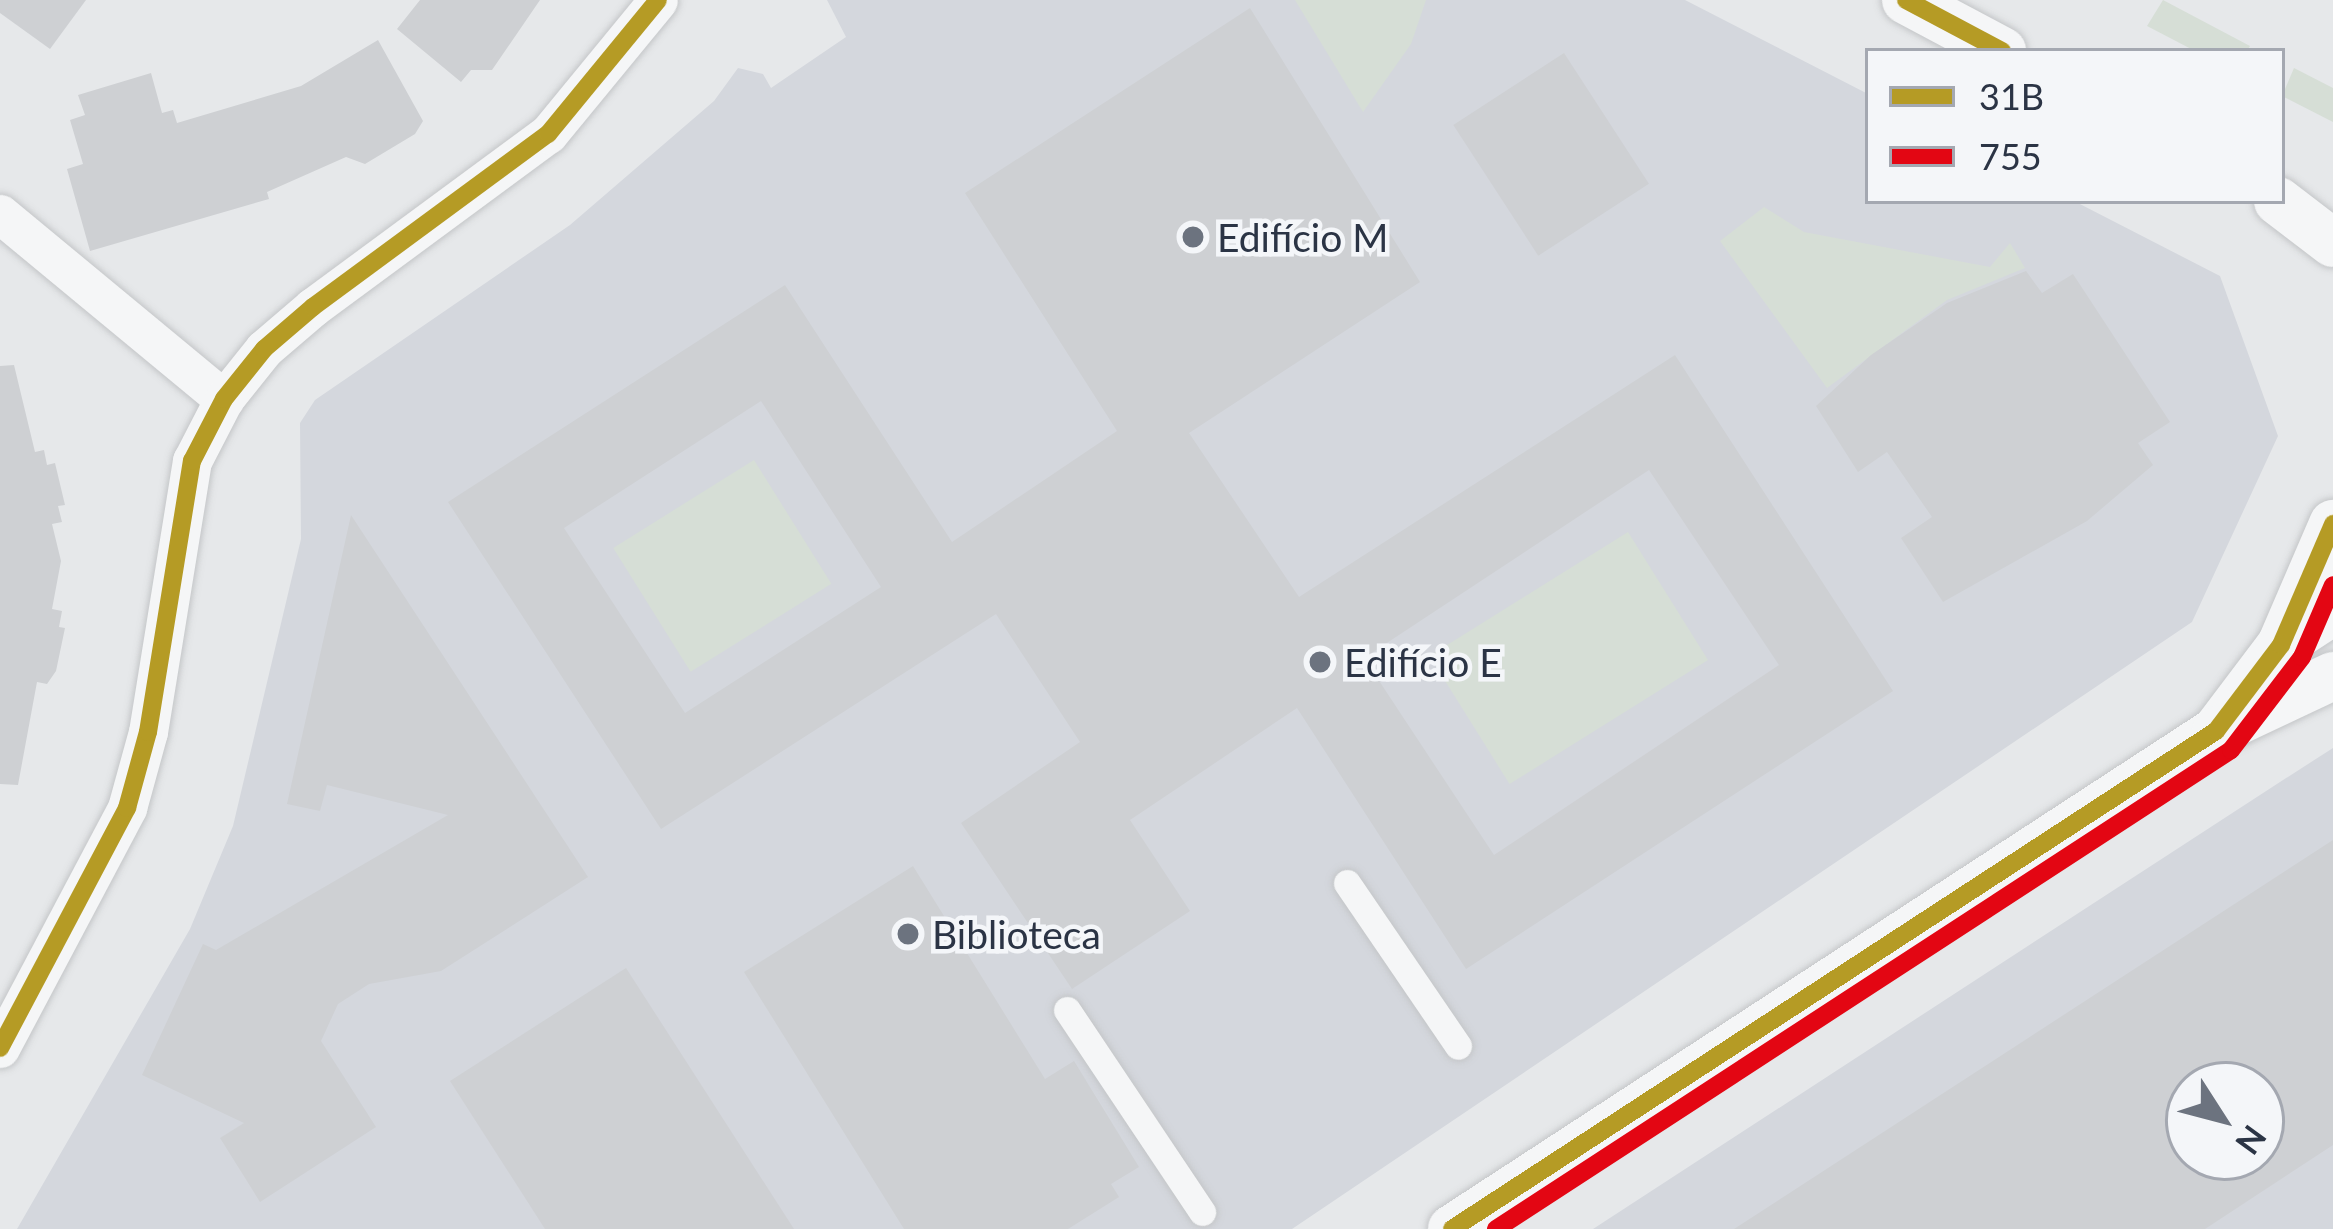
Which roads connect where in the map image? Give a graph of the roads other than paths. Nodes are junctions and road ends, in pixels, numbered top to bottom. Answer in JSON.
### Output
{"nodes":[{"id":1,"x":658,"y":0,"type":"edge"},
{"id":2,"x":1906,"y":0,"type":"edge"},
{"id":3,"x":1996,"y":48,"type":"edge"},
{"id":4,"x":2285,"y":202,"type":"edge"},
{"id":5,"x":2285,"y":204,"type":"edge"},
{"id":6,"x":0,"y":214,"type":"edge"},
{"id":7,"x":2333,"y":220,"type":"edge"},
{"id":8,"x":2333,"y":243,"type":"edge"},
{"id":9,"x":224,"y":399,"type":"junction"},
{"id":10,"x":2333,"y":524,"type":"edge"},
{"id":11,"x":2333,"y":610,"type":"edge"},
{"id":12,"x":2281,"y":645,"type":"junction"},
{"id":13,"x":2333,"y":676,"type":"edge"},
{"id":14,"x":2216,"y":730,"type":"junction"},
{"id":15,"x":1347,"y":883,"type":"dead end"},
{"id":16,"x":1067,"y":1010,"type":"dead end"},
{"id":17,"x":1458,"y":1046,"type":"dead end"},
{"id":18,"x":0,"y":1048,"type":"edge"},
{"id":19,"x":1202,"y":1212,"type":"dead end"},
{"id":20,"x":1452,"y":1229,"type":"edge"}],
"edges":[{"from":1,"to":9,"type":"street"},
{"from":2,"to":3,"type":"street"},
{"from":4,"to":7,"type":"street"},
{"from":5,"to":8,"type":"street"},
{"from":6,"to":9,"type":"street"},
{"from":9,"to":18,"type":"street"},
{"from":10,"to":12,"type":"street"},
{"from":11,"to":12,"type":"street"},
{"from":12,"to":14,"type":"street"},
{"from":13,"to":14,"type":"street"},
{"from":14,"to":20,"type":"street"},
{"from":15,"to":17,"type":"street"},
{"from":16,"to":19,"type":"street"}]}
